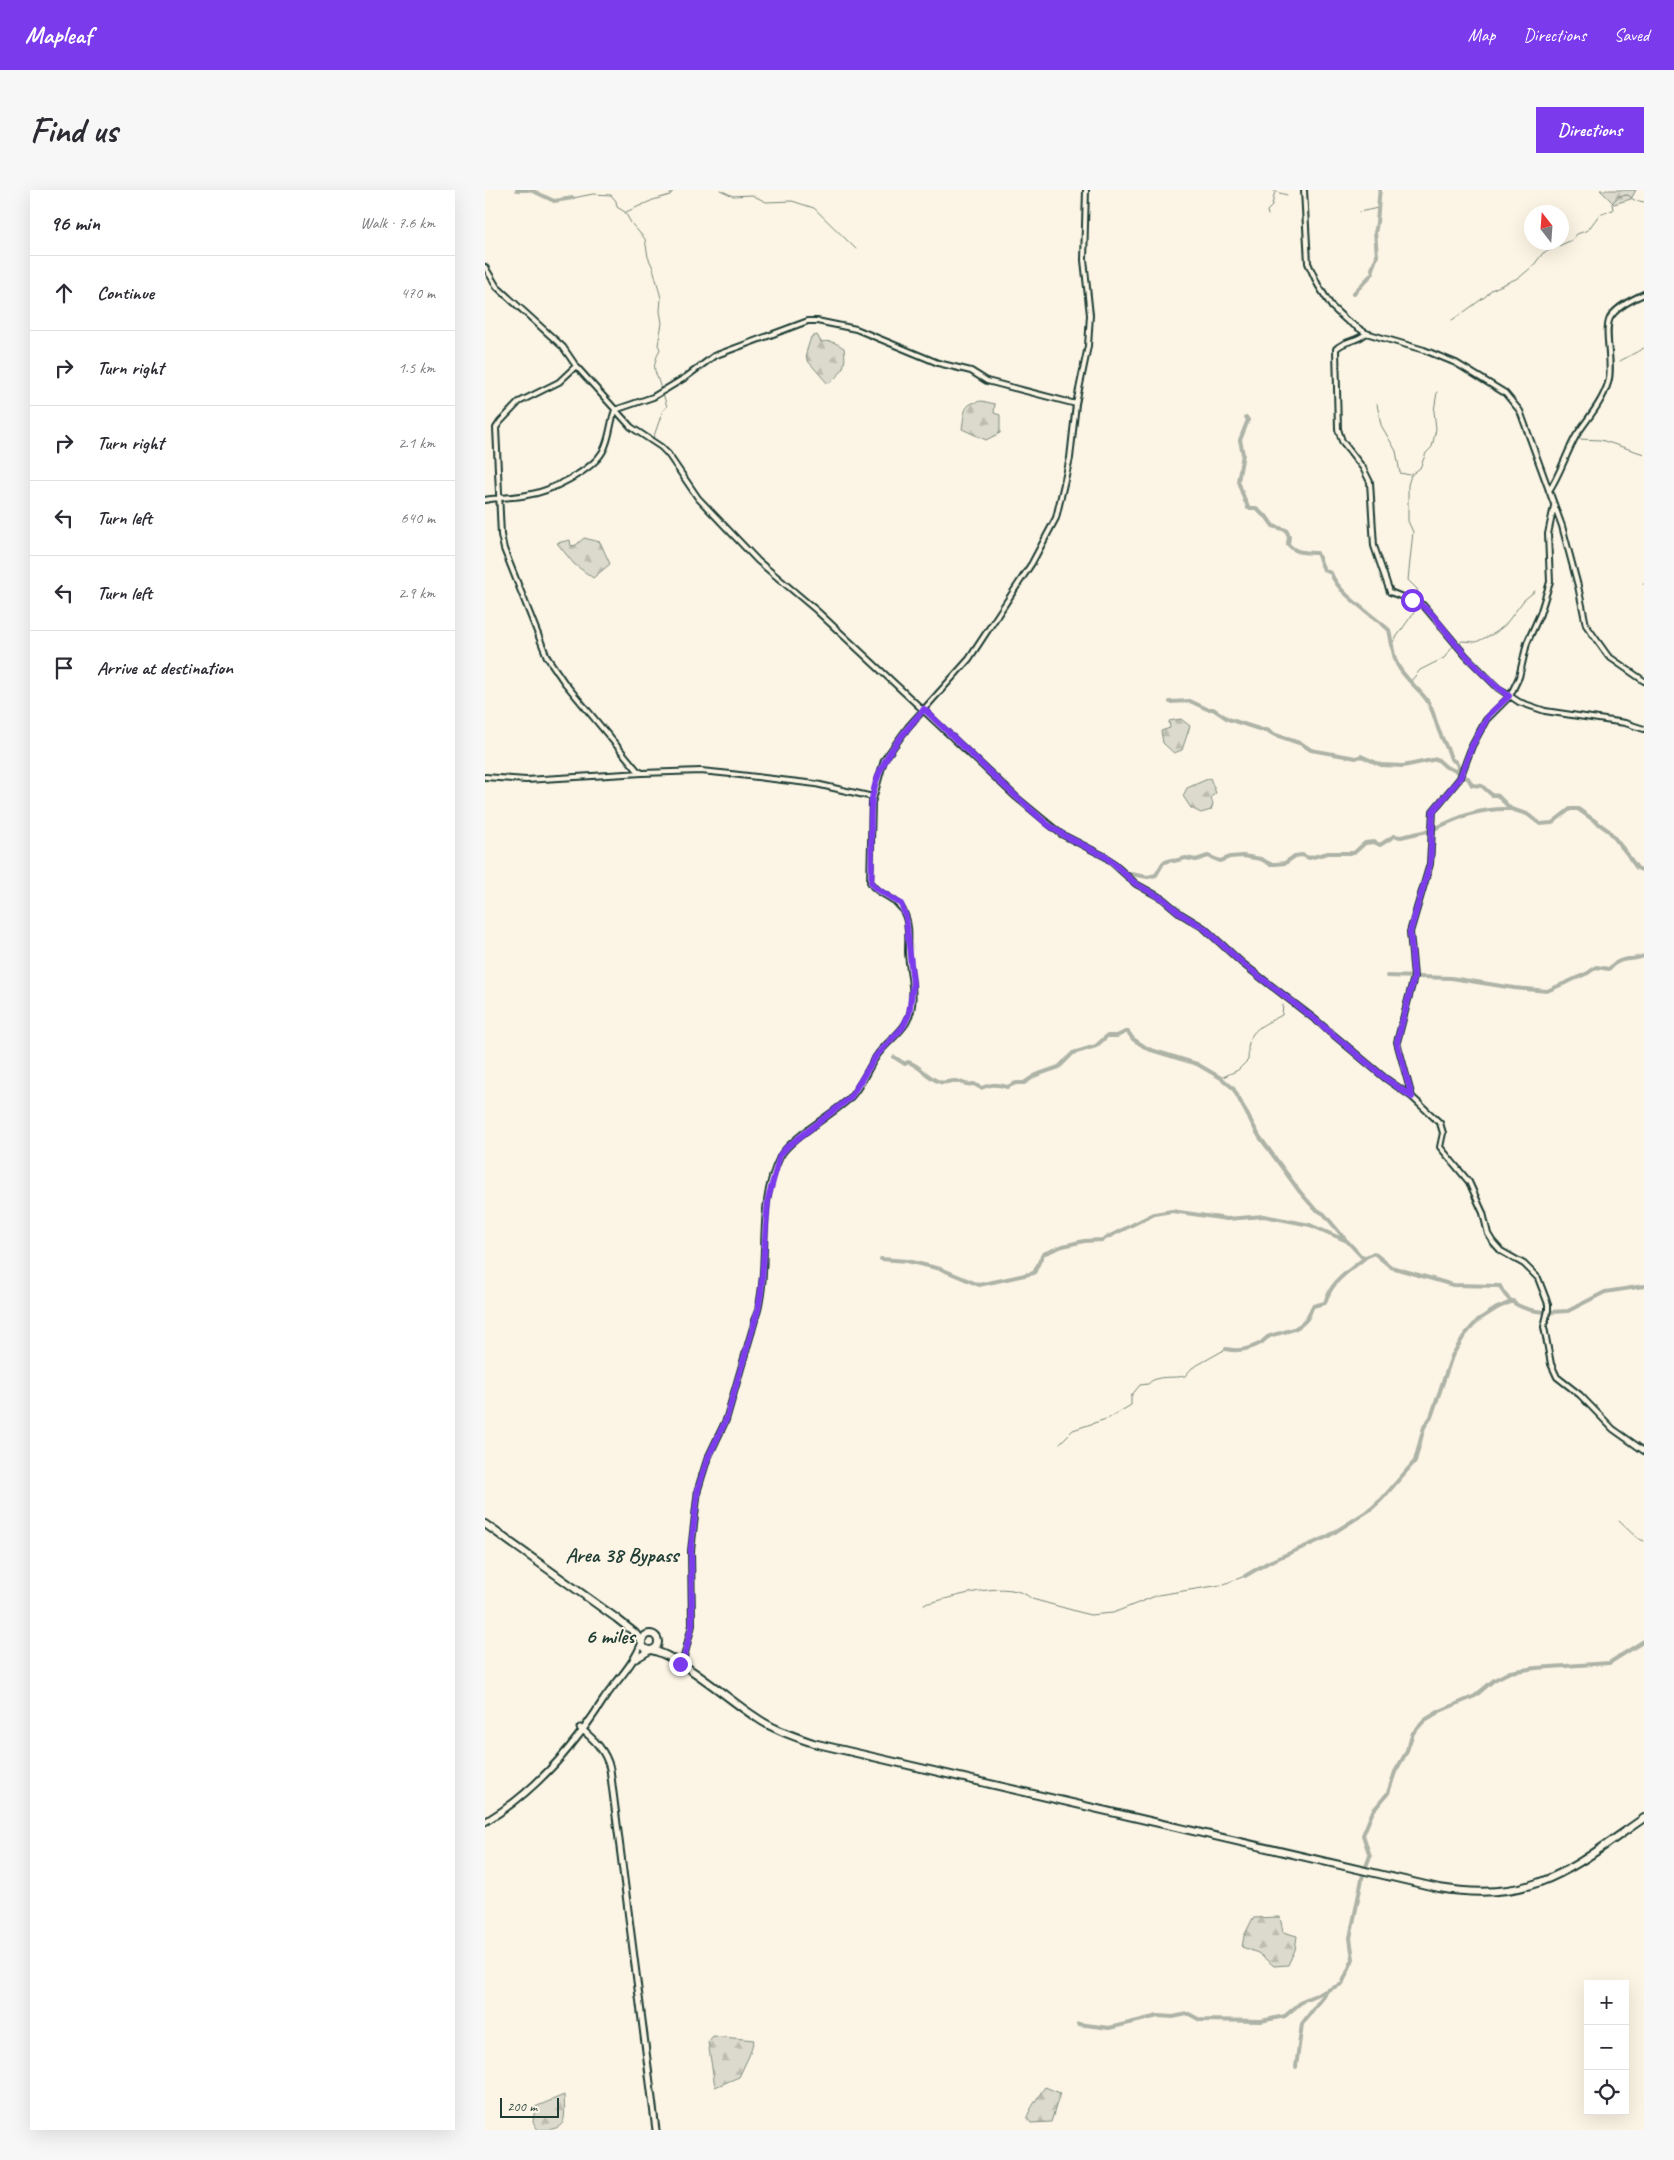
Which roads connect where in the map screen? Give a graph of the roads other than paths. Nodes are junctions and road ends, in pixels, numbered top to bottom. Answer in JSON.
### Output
{"nodes":[{"id":1,"x":1086,"y":190,"type":"edge"},
{"id":2,"x":1304,"y":190,"type":"edge"},
{"id":3,"x":485,"y":267,"type":"edge"},
{"id":4,"x":1644,"y":294,"type":"edge"},
{"id":5,"x":1366,"y":333,"type":"junction"},
{"id":6,"x":576,"y":366,"type":"junction"},
{"id":7,"x":1076,"y":404,"type":"junction"},
{"id":8,"x":615,"y":410,"type":"junction"},
{"id":9,"x":1549,"y":491,"type":"junction"},
{"id":10,"x":500,"y":497,"type":"junction"},
{"id":11,"x":485,"y":500,"type":"edge"},
{"id":12,"x":1554,"y":506,"type":"junction"},
{"id":13,"x":1644,"y":681,"type":"edge"},
{"id":14,"x":1509,"y":696,"type":"junction"},
{"id":15,"x":924,"y":709,"type":"junction"},
{"id":16,"x":1644,"y":730,"type":"edge"},
{"id":17,"x":642,"y":773,"type":"junction"},
{"id":18,"x":485,"y":777,"type":"edge"},
{"id":19,"x":873,"y":797,"type":"junction"},
{"id":20,"x":1412,"y":1097,"type":"junction"},
{"id":21,"x":1644,"y":1451,"type":"edge"},
{"id":22,"x":485,"y":1524,"type":"edge"},
{"id":23,"x":616,"y":1618,"type":"junction"},
{"id":24,"x":650,"y":1634,"type":"junction"},
{"id":25,"x":658,"y":1640,"type":"junction"},
{"id":26,"x":642,"y":1642,"type":"junction"},
{"id":27,"x":651,"y":1650,"type":"junction"},
{"id":28,"x":679,"y":1663,"type":"junction"},
{"id":29,"x":630,"y":1664,"type":"junction"},
{"id":30,"x":604,"y":1700,"type":"junction"},
{"id":31,"x":590,"y":1720,"type":"junction"},
{"id":32,"x":581,"y":1730,"type":"junction"},
{"id":33,"x":587,"y":1736,"type":"junction"},
{"id":34,"x":576,"y":1739,"type":"junction"},
{"id":35,"x":541,"y":1778,"type":"junction"},
{"id":36,"x":1644,"y":1818,"type":"edge"},
{"id":37,"x":485,"y":1822,"type":"edge"},
{"id":38,"x":656,"y":2130,"type":"edge"}],
"edges":[{"from":1,"to":7,"type":"street"},
{"from":2,"to":5,"type":"street"},
{"from":3,"to":6,"type":"street"},
{"from":4,"to":9,"type":"street"},
{"from":5,"to":9,"type":"street"},
{"from":5,"to":14,"type":"street"},
{"from":6,"to":8,"type":"street"},
{"from":6,"to":10,"type":"street"},
{"from":7,"to":8,"type":"street"},
{"from":7,"to":15,"type":"street"},
{"from":8,"to":10,"type":"street"},
{"from":8,"to":15,"type":"street"},
{"from":9,"to":12,"type":"street"},
{"from":10,"to":11,"type":"street"},
{"from":10,"to":17,"type":"street"},
{"from":12,"to":13,"type":"street"},
{"from":12,"to":14,"type":"street"},
{"from":14,"to":16,"type":"street"},
{"from":14,"to":20,"type":"street"},
{"from":15,"to":19,"type":"street"},
{"from":15,"to":20,"type":"street"},
{"from":17,"to":18,"type":"street"},
{"from":17,"to":19,"type":"street"},
{"from":19,"to":28,"type":"street"},
{"from":20,"to":21,"type":"street"},
{"from":22,"to":23,"type":"highway"},
{"from":23,"to":24,"type":"highway"},
{"from":23,"to":26,"type":"highway"},
{"from":24,"to":25,"type":"highway"},
{"from":24,"to":26,"type":"highway"},
{"from":25,"to":27,"type":"highway"},
{"from":25,"to":28,"type":"highway"},
{"from":26,"to":27,"type":"highway"},
{"from":26,"to":29,"type":"main road"},
{"from":27,"to":28,"type":"highway"},
{"from":27,"to":29,"type":"main road"},
{"from":28,"to":36,"type":"highway"},
{"from":29,"to":30,"type":"main road"},
{"from":30,"to":31,"type":"main road"},
{"from":30,"to":32,"type":"main road"},
{"from":31,"to":32,"type":"main road"},
{"from":31,"to":33,"type":"main road"},
{"from":32,"to":33,"type":"main road"},
{"from":32,"to":34,"type":"main road"},
{"from":32,"to":35,"type":"main road"},
{"from":33,"to":34,"type":"main road"},
{"from":33,"to":38,"type":"main road"},
{"from":34,"to":35,"type":"main road"},
{"from":35,"to":37,"type":"main road"}]}
